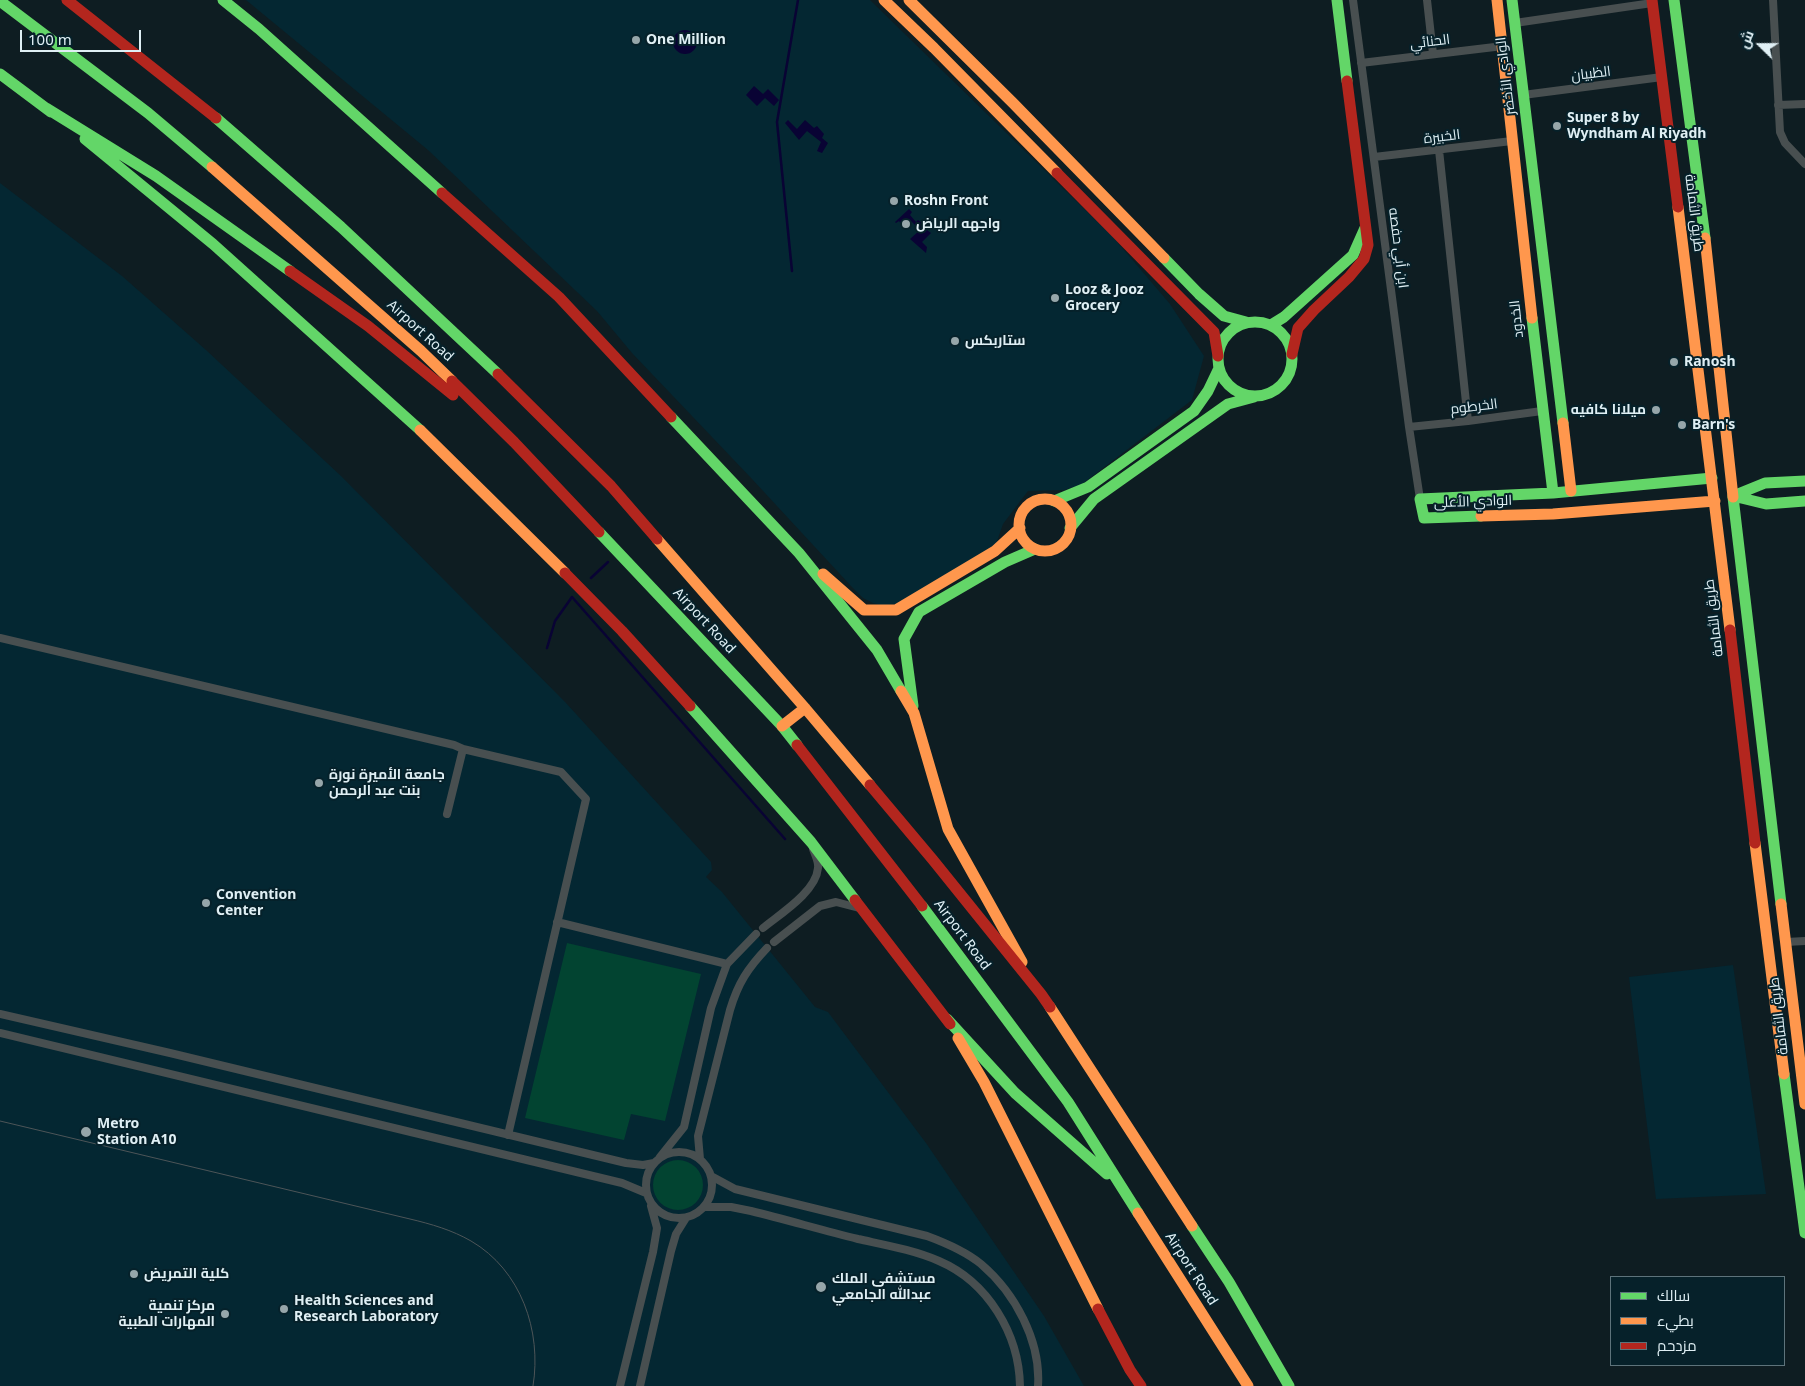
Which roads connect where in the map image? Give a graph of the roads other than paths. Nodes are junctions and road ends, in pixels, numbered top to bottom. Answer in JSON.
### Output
{"nodes":[{"id":1,"x":0,"y":0,"type":"edge"},
{"id":2,"x":67,"y":0,"type":"edge"},
{"id":3,"x":223,"y":0,"type":"edge"},
{"id":4,"x":884,"y":0,"type":"edge"},
{"id":5,"x":908,"y":0,"type":"edge"},
{"id":6,"x":1338,"y":0,"type":"edge"},
{"id":7,"x":1353,"y":0,"type":"edge"},
{"id":8,"x":1427,"y":0,"type":"edge"},
{"id":9,"x":1496,"y":0,"type":"edge"},
{"id":10,"x":1512,"y":0,"type":"edge"},
{"id":11,"x":1674,"y":0,"type":"edge"},
{"id":12,"x":1774,"y":0,"type":"edge"},
{"id":13,"x":1652,"y":1,"type":"edge"},
{"id":14,"x":1515,"y":23,"type":"junction"},
{"id":15,"x":1503,"y":46,"type":"junction"},
{"id":16,"x":1433,"y":54,"type":"junction"},
{"id":17,"x":1361,"y":63,"type":"junction"},
{"id":18,"x":0,"y":74,"type":"edge"},
{"id":19,"x":1662,"y":77,"type":"junction"},
{"id":20,"x":1524,"y":95,"type":"junction"},
{"id":21,"x":1805,"y":104,"type":"edge"},
{"id":22,"x":1778,"y":105,"type":"junction"},
{"id":23,"x":46,"y":108,"type":"junction"},
{"id":24,"x":1512,"y":141,"type":"junction"},
{"id":25,"x":1439,"y":150,"type":"junction"},
{"id":26,"x":1374,"y":157,"type":"junction"},
{"id":27,"x":1805,"y":164,"type":"edge"},
{"id":28,"x":1366,"y":226,"type":"junction"},
{"id":29,"x":1246,"y":322,"type":"junction"},
{"id":30,"x":1271,"y":325,"type":"junction"},
{"id":31,"x":1292,"y":354,"type":"junction"},
{"id":32,"x":1218,"y":356,"type":"junction"},
{"id":33,"x":1219,"y":368,"type":"junction"},
{"id":34,"x":1255,"y":396,"type":"junction"},
{"id":35,"x":1542,"y":411,"type":"junction"},
{"id":36,"x":1468,"y":421,"type":"junction"},
{"id":37,"x":1408,"y":427,"type":"junction"},
{"id":38,"x":520,"y":448,"type":"junction"},
{"id":39,"x":1712,"y":478,"type":"junction"},
{"id":40,"x":1805,"y":481,"type":"edge"},
{"id":41,"x":1571,"y":490,"type":"junction"},
{"id":42,"x":1553,"y":493,"type":"junction"},
{"id":43,"x":1733,"y":496,"type":"junction"},
{"id":44,"x":1420,"y":499,"type":"junction"},
{"id":45,"x":1054,"y":501,"type":"junction"},
{"id":46,"x":1715,"y":501,"type":"junction"},
{"id":47,"x":1805,"y":501,"type":"edge"},
{"id":48,"x":1020,"y":528,"type":"junction"},
{"id":49,"x":1070,"y":528,"type":"junction"},
{"id":50,"x":1035,"y":549,"type":"junction"},
{"id":51,"x":799,"y":553,"type":"junction"},
{"id":52,"x":0,"y":638,"type":"edge"},
{"id":53,"x":805,"y":708,"type":"junction"},
{"id":54,"x":914,"y":713,"type":"junction"},
{"id":55,"x":782,"y":726,"type":"junction"},
{"id":56,"x":463,"y":750,"type":"junction"},
{"id":57,"x":447,"y":814,"type":"dead end"},
{"id":58,"x":811,"y":842,"type":"junction"},
{"id":59,"x":863,"y":909,"type":"junction"},
{"id":60,"x":557,"y":922,"type":"junction"},
{"id":61,"x":763,"y":928,"type":"dead end"},
{"id":62,"x":756,"y":934,"type":"dead end"},
{"id":63,"x":1805,"y":941,"type":"edge"},
{"id":64,"x":774,"y":942,"type":"dead end"},
{"id":65,"x":1786,"y":942,"type":"junction"},
{"id":66,"x":767,"y":948,"type":"dead end"},
{"id":67,"x":727,"y":964,"type":"junction"},
{"id":68,"x":1040,"y":994,"type":"junction"},
{"id":69,"x":0,"y":1007,"type":"edge"},
{"id":70,"x":0,"y":1014,"type":"edge"},
{"id":71,"x":10,"y":1016,"type":"junction"},
{"id":72,"x":947,"y":1019,"type":"junction"},
{"id":73,"x":0,"y":1032,"type":"edge"},
{"id":74,"x":1805,"y":1104,"type":"edge"},
{"id":75,"x":508,"y":1135,"type":"junction"},
{"id":76,"x":700,"y":1159,"type":"junction"},
{"id":77,"x":657,"y":1160,"type":"junction"},
{"id":78,"x":711,"y":1176,"type":"junction"},
{"id":79,"x":1120,"y":1185,"type":"junction"},
{"id":80,"x":646,"y":1193,"type":"junction"},
{"id":81,"x":650,"y":1202,"type":"junction"},
{"id":82,"x":704,"y":1207,"type":"junction"},
{"id":83,"x":686,"y":1218,"type":"junction"},
{"id":84,"x":1805,"y":1233,"type":"edge"},
{"id":85,"x":620,"y":1386,"type":"edge"},
{"id":86,"x":640,"y":1386,"type":"edge"},
{"id":87,"x":1020,"y":1386,"type":"edge"},
{"id":88,"x":1038,"y":1386,"type":"edge"},
{"id":89,"x":1142,"y":1386,"type":"edge"},
{"id":90,"x":1248,"y":1386,"type":"edge"},
{"id":91,"x":1289,"y":1386,"type":"edge"}],
"edges":[{"from":1,"to":38,"type":"main road","name":"Airport Road"},
{"from":2,"to":53,"type":"main road","name":"Airport Road"},
{"from":3,"to":51,"type":"main road"},
{"from":4,"to":32,"type":"main road"},
{"from":5,"to":29,"type":"main road"},
{"from":6,"to":28,"type":"main road"},
{"from":7,"to":17,"type":"street","name":"ابن أبي حفصه"},
{"from":8,"to":16,"type":"street"},
{"from":9,"to":15,"type":"main road","name":"الوادي الأخضر"},
{"from":10,"to":14,"type":"main road","name":"الوادي الأخضر"},
{"from":11,"to":43,"type":"main road","name":"طريق الثمامة"},
{"from":12,"to":22,"type":"street"},
{"from":13,"to":14,"type":"street"},
{"from":13,"to":19,"type":"main road","name":"طريق الثمامة"},
{"from":14,"to":20,"type":"main road","name":"الوادي الأخضر"},
{"from":15,"to":16,"type":"street","name":"الحنائي"},
{"from":15,"to":24,"type":"main road","name":"الوادي الأخضر"},
{"from":16,"to":17,"type":"street","name":"الحنائي"},
{"from":17,"to":26,"type":"street","name":"ابن أبي حفصه"},
{"from":18,"to":23,"type":"main road"},
{"from":19,"to":20,"type":"street","name":"الظبيان"},
{"from":19,"to":39,"type":"main road","name":"طريق الثمامة"},
{"from":20,"to":41,"type":"main road","name":"الوادي الأخضر"},
{"from":21,"to":22,"type":"street"},
{"from":22,"to":27,"type":"street"},
{"from":23,"to":38,"type":"main road"},
{"from":23,"to":58,"type":"main road"},
{"from":24,"to":25,"type":"street","name":"الخبيرة"},
{"from":24,"to":35,"type":"main road","name":"الخدود"},
{"from":25,"to":26,"type":"street","name":"الخبيرة"},
{"from":25,"to":36,"type":"street"},
{"from":26,"to":37,"type":"street","name":"ابن أبي حفصه"},
{"from":28,"to":30,"type":"main road"},
{"from":28,"to":31,"type":"main road"},
{"from":29,"to":30,"type":"main road"},
{"from":29,"to":32,"type":"main road"},
{"from":30,"to":31,"type":"main road"},
{"from":31,"to":34,"type":"main road"},
{"from":32,"to":33,"type":"main road"},
{"from":33,"to":34,"type":"main road"},
{"from":33,"to":45,"type":"main road"},
{"from":34,"to":49,"type":"main road"},
{"from":35,"to":36,"type":"street","name":"الخرطوم"},
{"from":35,"to":42,"type":"main road","name":"الخدود"},
{"from":36,"to":37,"type":"street","name":"الخرطوم"},
{"from":37,"to":44,"type":"street","name":"ابن أبي حفصه"},
{"from":38,"to":55,"type":"main road","name":"Airport Road"},
{"from":39,"to":41,"type":"main road","name":"الوادي الأعلى"},
{"from":39,"to":46,"type":"main road","name":"طريق الثمامة"},
{"from":40,"to":43,"type":"main road"},
{"from":41,"to":42,"type":"main road","name":"الوادي الأعلى"},
{"from":42,"to":44,"type":"main road","name":"الوادي الأعلى"},
{"from":43,"to":47,"type":"main road"},
{"from":43,"to":65,"type":"main road","name":"طريق الثمامة"},
{"from":44,"to":46,"type":"main road","name":"الوادي الأعلى"},
{"from":45,"to":48,"type":"main road"},
{"from":45,"to":49,"type":"main road"},
{"from":46,"to":84,"type":"main road","name":"طريق الثمامة"},
{"from":48,"to":50,"type":"main road"},
{"from":48,"to":51,"type":"main road"},
{"from":49,"to":50,"type":"main road"},
{"from":50,"to":54,"type":"main road"},
{"from":51,"to":54,"type":"main road"},
{"from":52,"to":56,"type":"street"},
{"from":53,"to":55,"type":"main road"},
{"from":53,"to":68,"type":"main road","name":"Airport Road"},
{"from":54,"to":68,"type":"main road"},
{"from":55,"to":79,"type":"main road","name":"Airport Road"},
{"from":56,"to":57,"type":"street"},
{"from":56,"to":60,"type":"street"},
{"from":58,"to":59,"type":"main road"},
{"from":58,"to":61,"type":"street"},
{"from":59,"to":64,"type":"street"},
{"from":59,"to":72,"type":"main road"},
{"from":60,"to":67,"type":"street"},
{"from":60,"to":75,"type":"street"},
{"from":62,"to":67,"type":"street"},
{"from":63,"to":65,"type":"street"},
{"from":65,"to":74,"type":"main road","name":"طريق الثمامة"},
{"from":66,"to":76,"type":"street"},
{"from":67,"to":77,"type":"street"},
{"from":68,"to":91,"type":"main road","name":"Airport Road"},
{"from":69,"to":71,"type":"street"},
{"from":70,"to":71,"type":"street"},
{"from":71,"to":75,"type":"street"},
{"from":72,"to":79,"type":"main road"},
{"from":72,"to":89,"type":"main road"},
{"from":73,"to":80,"type":"street"},
{"from":75,"to":77,"type":"street"},
{"from":76,"to":77,"type":"street"},
{"from":76,"to":78,"type":"street"},
{"from":77,"to":80,"type":"street"},
{"from":78,"to":82,"type":"street"},
{"from":78,"to":88,"type":"street"},
{"from":79,"to":90,"type":"main road","name":"Airport Road"},
{"from":80,"to":81,"type":"street"},
{"from":81,"to":83,"type":"street"},
{"from":81,"to":85,"type":"street"},
{"from":82,"to":83,"type":"street"},
{"from":82,"to":87,"type":"street"},
{"from":83,"to":86,"type":"street"}]}
